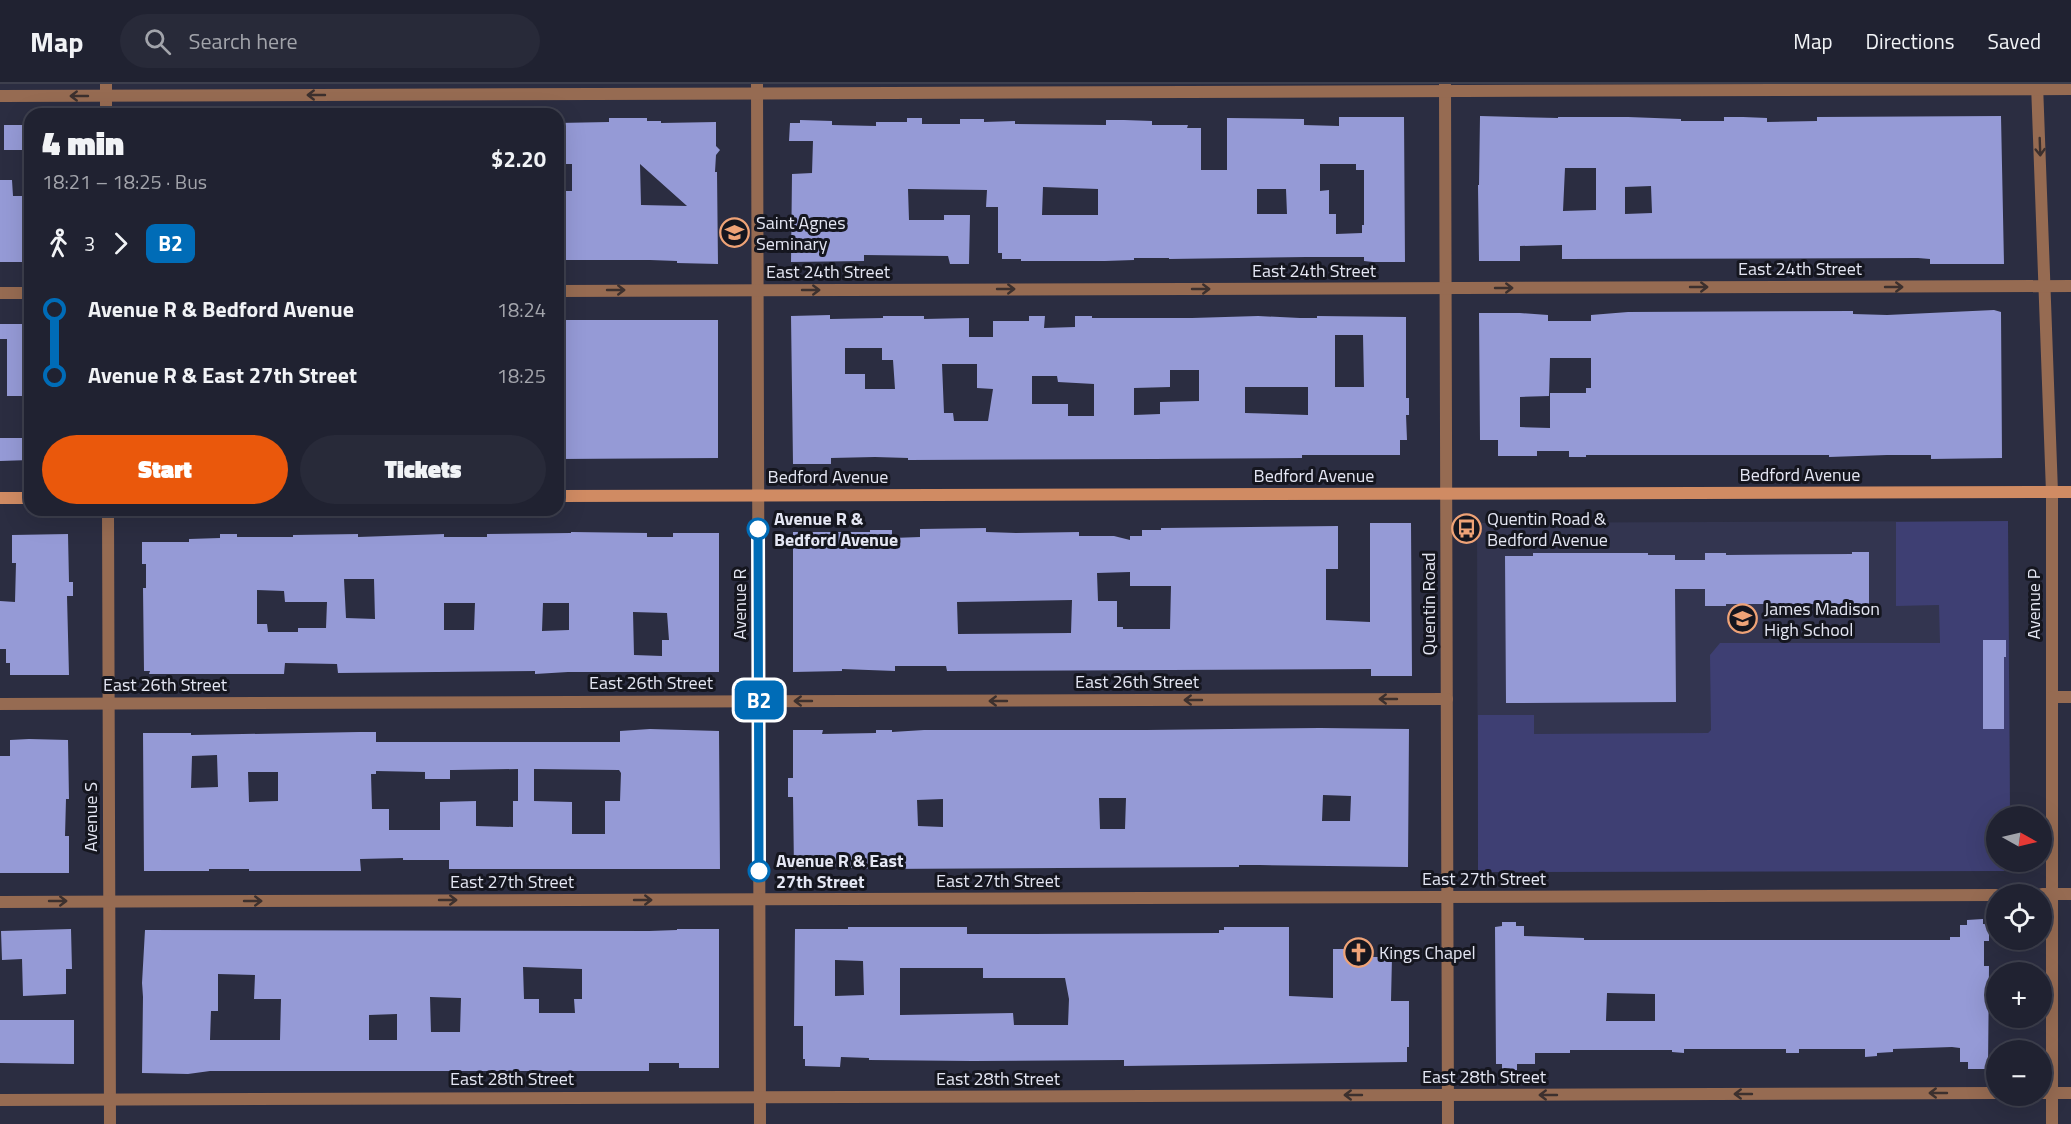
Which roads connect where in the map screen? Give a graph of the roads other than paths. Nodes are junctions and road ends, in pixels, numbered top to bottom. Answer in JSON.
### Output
{"nodes":[{"id":1,"x":1445,"y":87,"type":"edge"},
{"id":2,"x":2037,"y":87,"type":"edge"},
{"id":3,"x":757,"y":89,"type":"edge"},
{"id":4,"x":2071,"y":89,"type":"edge"},
{"id":5,"x":106,"y":90,"type":"edge"},
{"id":6,"x":0,"y":96,"type":"edge"},
{"id":7,"x":106,"y":108,"type":"edge"},
{"id":8,"x":2046,"y":286,"type":"junction"},
{"id":9,"x":2071,"y":286,"type":"edge"},
{"id":10,"x":1446,"y":289,"type":"junction"},
{"id":11,"x":757,"y":290,"type":"junction"},
{"id":12,"x":564,"y":291,"type":"edge"},
{"id":13,"x":0,"y":293,"type":"edge"},
{"id":14,"x":24,"y":293,"type":"edge"},
{"id":15,"x":2052,"y":492,"type":"junction"},
{"id":16,"x":2071,"y":492,"type":"edge"},
{"id":17,"x":1446,"y":494,"type":"junction"},
{"id":18,"x":758,"y":495,"type":"junction"},
{"id":19,"x":564,"y":496,"type":"edge"},
{"id":20,"x":0,"y":498,"type":"edge"},
{"id":21,"x":24,"y":498,"type":"edge"},
{"id":22,"x":108,"y":516,"type":"edge"},
{"id":23,"x":2052,"y":697,"type":"junction"},
{"id":24,"x":2071,"y":697,"type":"edge"},
{"id":25,"x":1447,"y":699,"type":"junction"},
{"id":26,"x":759,"y":701,"type":"junction"},
{"id":27,"x":0,"y":704,"type":"edge"},
{"id":28,"x":108,"y":704,"type":"junction"},
{"id":29,"x":2047,"y":884,"type":"edge"},
{"id":30,"x":1986,"y":894,"type":"edge"},
{"id":31,"x":2052,"y":894,"type":"edge"},
{"id":32,"x":2071,"y":894,"type":"edge"},
{"id":33,"x":1448,"y":897,"type":"junction"},
{"id":34,"x":760,"y":900,"type":"junction"},
{"id":35,"x":110,"y":901,"type":"junction"},
{"id":36,"x":0,"y":902,"type":"edge"},
{"id":37,"x":2047,"y":950,"type":"edge"},
{"id":38,"x":2047,"y":1040,"type":"edge"},
{"id":39,"x":1986,"y":1093,"type":"edge"},
{"id":40,"x":2052,"y":1093,"type":"edge"},
{"id":41,"x":2071,"y":1093,"type":"edge"},
{"id":42,"x":1448,"y":1095,"type":"junction"},
{"id":43,"x":760,"y":1097,"type":"junction"},
{"id":44,"x":110,"y":1099,"type":"junction"},
{"id":45,"x":0,"y":1100,"type":"edge"},
{"id":46,"x":2049,"y":1106,"type":"edge"},
{"id":47,"x":110,"y":1124,"type":"edge"},
{"id":48,"x":760,"y":1124,"type":"edge"},
{"id":49,"x":1448,"y":1124,"type":"edge"},
{"id":50,"x":2052,"y":1124,"type":"edge"}],
"edges":[{"from":1,"to":2,"type":"street"},
{"from":1,"to":3,"type":"street"},
{"from":1,"to":10,"type":"street","name":"Quentin Road"},
{"from":2,"to":4,"type":"street"},
{"from":2,"to":8,"type":"street","name":"Avenue P","one_way":true},
{"from":3,"to":5,"type":"street","one_way":true},
{"from":3,"to":11,"type":"street","name":"Avenue R"},
{"from":5,"to":6,"type":"street","one_way":true},
{"from":5,"to":7,"type":"street"},
{"from":8,"to":9,"type":"street","name":"East 24th Street"},
{"from":10,"to":8,"type":"street","name":"East 24th Street","one_way":true},
{"from":8,"to":15,"type":"street","name":"Avenue P"},
{"from":11,"to":10,"type":"street","name":"East 24th Street","one_way":true},
{"from":10,"to":17,"type":"street","name":"Quentin Road"},
{"from":12,"to":11,"type":"street","name":"East 24th Street","one_way":true},
{"from":11,"to":18,"type":"street","name":"Avenue R"},
{"from":13,"to":14,"type":"street"},
{"from":15,"to":16,"type":"main road","name":"Bedford Avenue"},
{"from":15,"to":17,"type":"main road","name":"Bedford Avenue"},
{"from":15,"to":23,"type":"street","name":"Avenue P"},
{"from":17,"to":18,"type":"main road","name":"Bedford Avenue"},
{"from":17,"to":25,"type":"street","name":"Quentin Road"},
{"from":18,"to":19,"type":"main road","name":"Bedford Avenue"},
{"from":18,"to":26,"type":"street","name":"Avenue R"},
{"from":20,"to":21,"type":"main road"},
{"from":22,"to":28,"type":"street","name":"Avenue S"},
{"from":23,"to":24,"type":"street"},
{"from":23,"to":29,"type":"street","name":"Avenue P"},
{"from":25,"to":26,"type":"street","name":"East 26th Street","one_way":true},
{"from":25,"to":33,"type":"street","name":"Quentin Road"},
{"from":26,"to":28,"type":"street","name":"East 26th Street"},
{"from":26,"to":34,"type":"street","name":"Avenue R"},
{"from":27,"to":28,"type":"street","name":"East 26th Street"},
{"from":28,"to":35,"type":"street","name":"Avenue S"},
{"from":30,"to":33,"type":"street","name":"East 27th Street"},
{"from":31,"to":32,"type":"street"},
{"from":33,"to":34,"type":"street","name":"East 27th Street"},
{"from":33,"to":42,"type":"street","name":"Quentin Road"},
{"from":35,"to":34,"type":"street","name":"East 27th Street","one_way":true},
{"from":34,"to":43,"type":"street","name":"Avenue R"},
{"from":36,"to":35,"type":"street","name":"East 27th Street","one_way":true},
{"from":35,"to":44,"type":"street","name":"Avenue S"},
{"from":37,"to":38,"type":"street","name":"Avenue P"},
{"from":39,"to":42,"type":"street","name":"East 28th Street","one_way":true},
{"from":40,"to":41,"type":"street"},
{"from":42,"to":43,"type":"street","name":"East 28th Street","one_way":true},
{"from":42,"to":49,"type":"street","name":"Quentin Road"},
{"from":43,"to":44,"type":"street","name":"East 28th Street"},
{"from":43,"to":48,"type":"street","name":"Avenue R"},
{"from":44,"to":45,"type":"street","name":"East 28th Street"},
{"from":44,"to":47,"type":"street","name":"Avenue S"},
{"from":46,"to":50,"type":"street","name":"Avenue P"}]}
